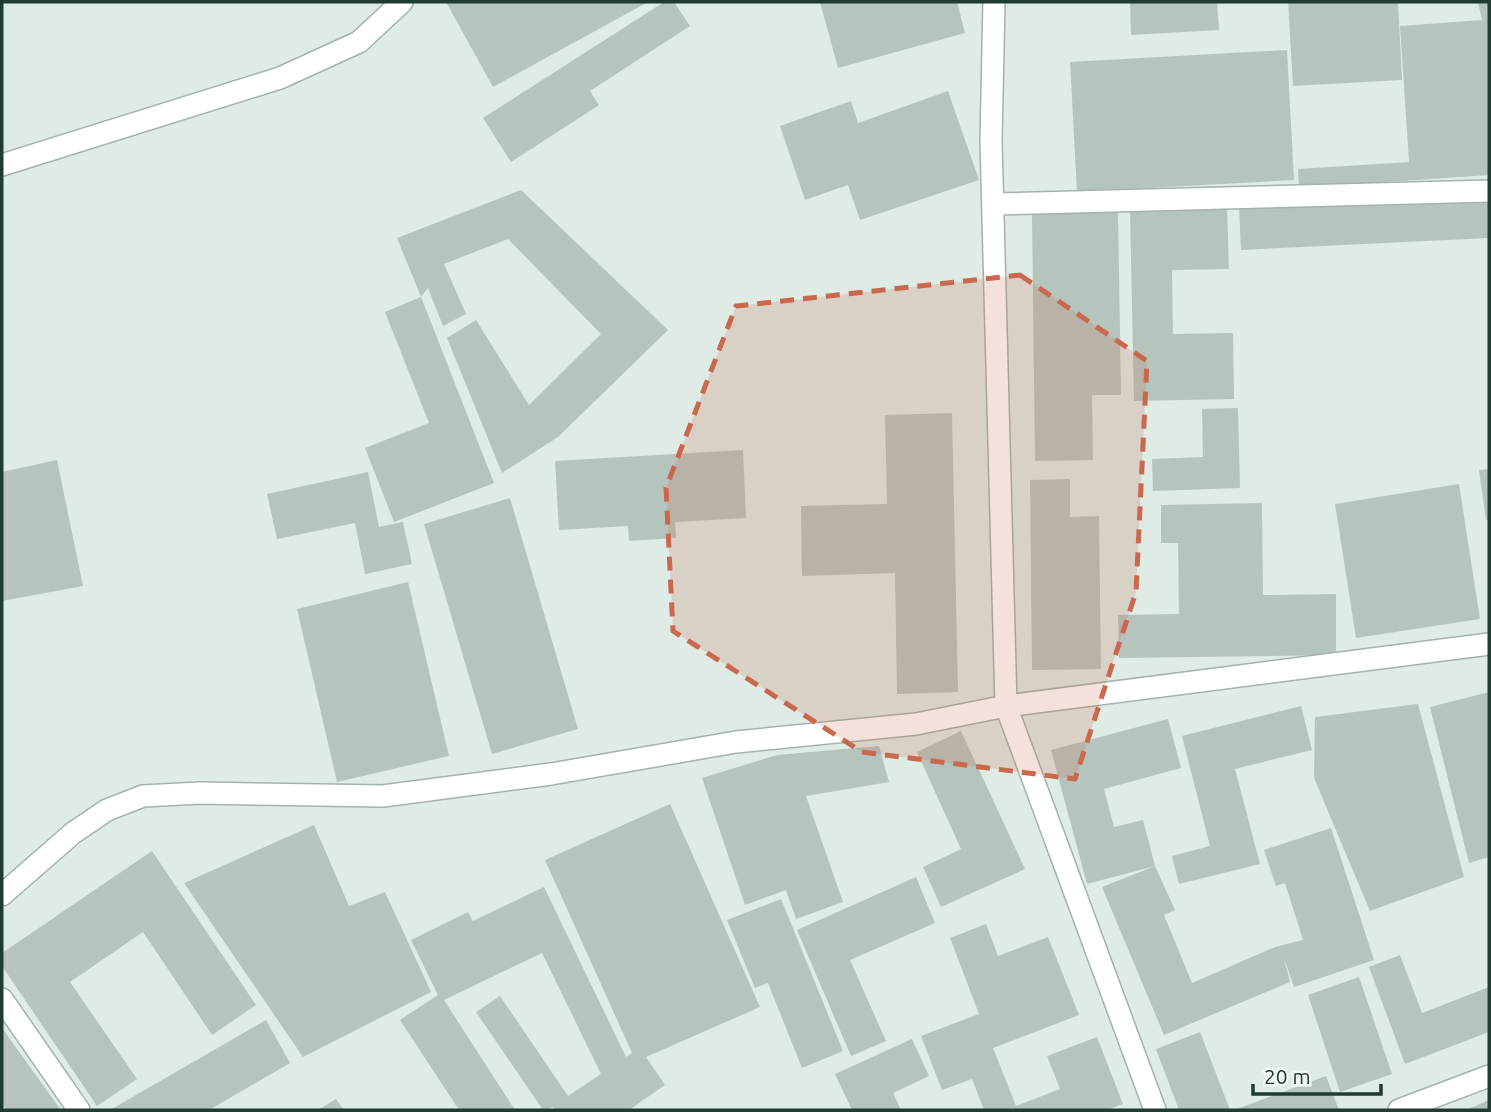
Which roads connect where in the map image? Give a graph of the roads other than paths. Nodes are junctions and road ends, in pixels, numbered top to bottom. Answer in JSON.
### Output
{"nodes":[{"id":1,"x":402,"y":2,"type":"edge"},
{"id":2,"x":994,"y":2,"type":"edge"},
{"id":3,"x":2,"y":165,"type":"edge"},
{"id":4,"x":1489,"y":191,"type":"edge"},
{"id":5,"x":995,"y":204,"type":"junction"},
{"id":6,"x":1489,"y":644,"type":"edge"},
{"id":7,"x":1006,"y":706,"type":"junction"},
{"id":8,"x":2,"y":895,"type":"edge"},
{"id":9,"x":2,"y":999,"type":"edge"},
{"id":10,"x":1489,"y":1076,"type":"edge"},
{"id":11,"x":79,"y":1110,"type":"edge"},
{"id":12,"x":1155,"y":1110,"type":"edge"},
{"id":13,"x":1399,"y":1110,"type":"edge"}],
"edges":[{"from":1,"to":3,"type":"street"},
{"from":2,"to":5,"type":"street"},
{"from":4,"to":5,"type":"street"},
{"from":5,"to":7,"type":"street"},
{"from":6,"to":7,"type":"street"},
{"from":7,"to":8,"type":"street"},
{"from":7,"to":12,"type":"street"},
{"from":9,"to":11,"type":"street"},
{"from":10,"to":13,"type":"street"}]}
